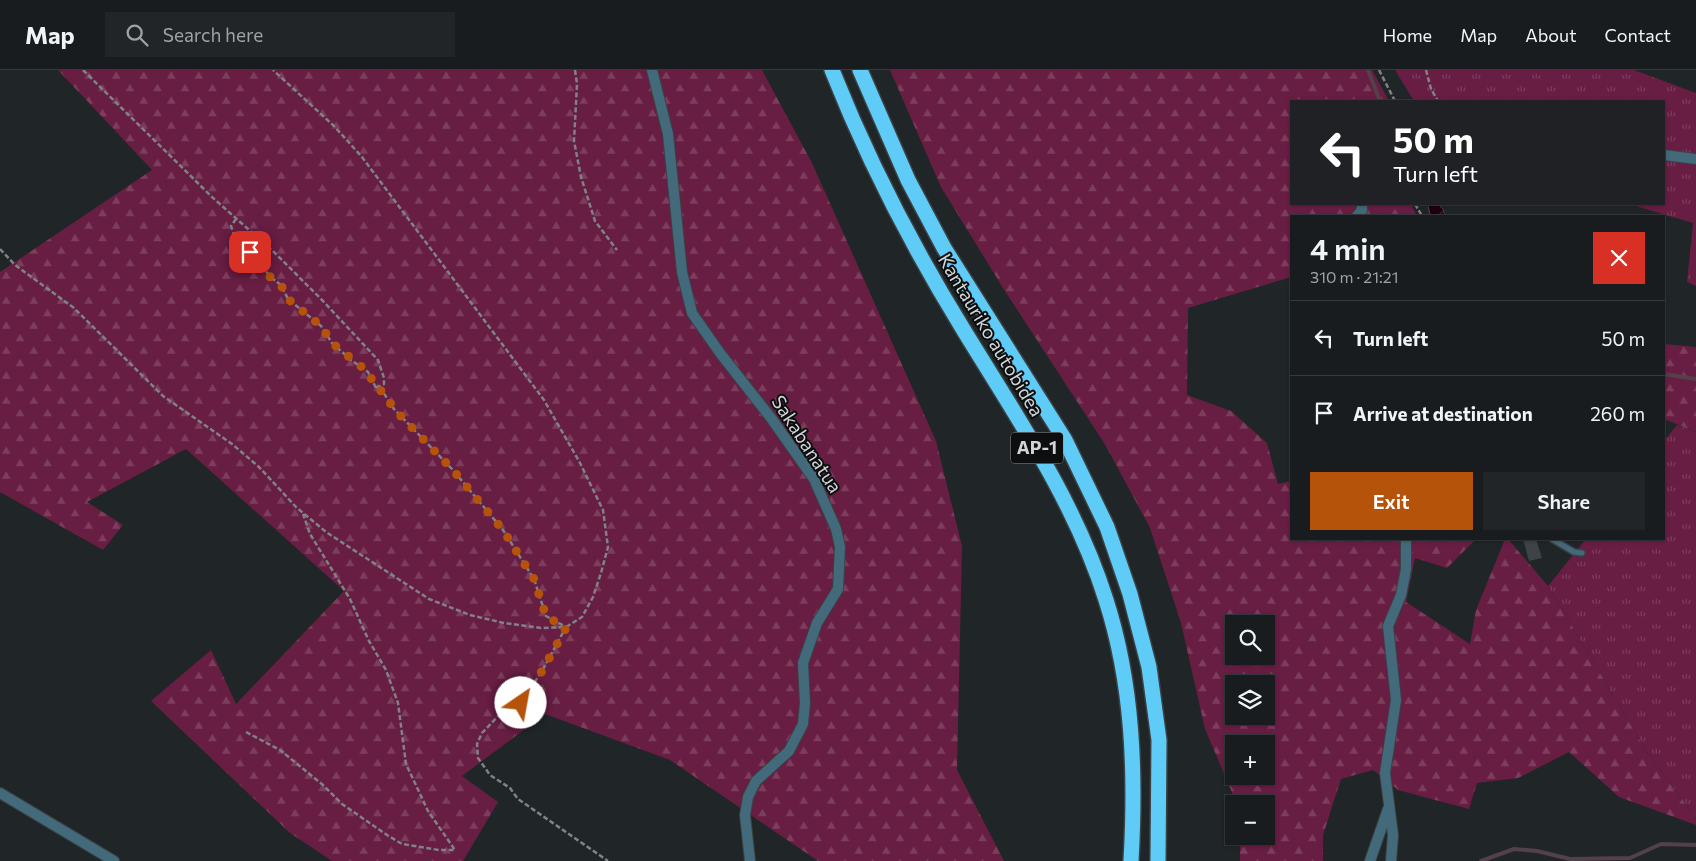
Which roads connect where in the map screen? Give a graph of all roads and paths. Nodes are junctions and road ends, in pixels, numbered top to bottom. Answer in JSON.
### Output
{"nodes":[{"id":1,"x":83,"y":70,"type":"edge"},
{"id":2,"x":273,"y":70,"type":"edge"},
{"id":3,"x":574,"y":70,"type":"edge"},
{"id":4,"x":652,"y":70,"type":"edge"},
{"id":5,"x":832,"y":70,"type":"edge"},
{"id":6,"x":860,"y":70,"type":"edge"},
{"id":7,"x":1379,"y":70,"type":"edge"},
{"id":8,"x":1426,"y":70,"type":"edge"},
{"id":9,"x":1394,"y":100,"type":"edge"},
{"id":10,"x":1438,"y":100,"type":"edge"},
{"id":11,"x":1665,"y":155,"type":"edge"},
{"id":12,"x":1696,"y":159,"type":"edge"},
{"id":13,"x":236,"y":219,"type":"junction"},
{"id":14,"x":0,"y":250,"type":"edge"},
{"id":15,"x":616,"y":250,"type":"dead end"},
{"id":16,"x":376,"y":388,"type":"junction"},
{"id":17,"x":302,"y":512,"type":"junction"},
{"id":18,"x":1406,"y":540,"type":"edge"},
{"id":19,"x":1554,"y":540,"type":"edge"},
{"id":20,"x":1582,"y":553,"type":"dead end"},
{"id":21,"x":566,"y":628,"type":"junction"},
{"id":22,"x":246,"y":732,"type":"dead end"},
{"id":23,"x":0,"y":794,"type":"edge"},
{"id":24,"x":1389,"y":803,"type":"junction"},
{"id":25,"x":114,"y":861,"type":"edge"},
{"id":26,"x":608,"y":861,"type":"edge"},
{"id":27,"x":750,"y":861,"type":"edge"},
{"id":28,"x":1132,"y":861,"type":"edge"},
{"id":29,"x":1158,"y":861,"type":"edge"},
{"id":30,"x":1370,"y":861,"type":"edge"},
{"id":31,"x":1391,"y":861,"type":"edge"}],
"edges":[{"from":1,"to":13,"type":"path"},
{"from":2,"to":21,"type":"path"},
{"from":3,"to":15,"type":"path"},
{"from":4,"to":27,"type":"street","name":"Sakabanatua"},
{"from":5,"to":28,"type":"highway","name":"Kantauriko autobidea","number":"AP-1"},
{"from":6,"to":29,"type":"highway","name":"Kantauriko autobidea"},
{"from":7,"to":9,"type":"path"},
{"from":8,"to":10,"type":"path"},
{"from":11,"to":12,"type":"street"},
{"from":13,"to":16,"type":"path"},
{"from":13,"to":16,"type":"path"},
{"from":14,"to":17,"type":"path"},
{"from":16,"to":21,"type":"path"},
{"from":17,"to":21,"type":"path"},
{"from":17,"to":22,"type":"path"},
{"from":18,"to":24,"type":"street"},
{"from":19,"to":20,"type":"lane"},
{"from":21,"to":26,"type":"path"},
{"from":23,"to":25,"type":"street"},
{"from":24,"to":30,"type":"street"},
{"from":24,"to":31,"type":"street"}]}
